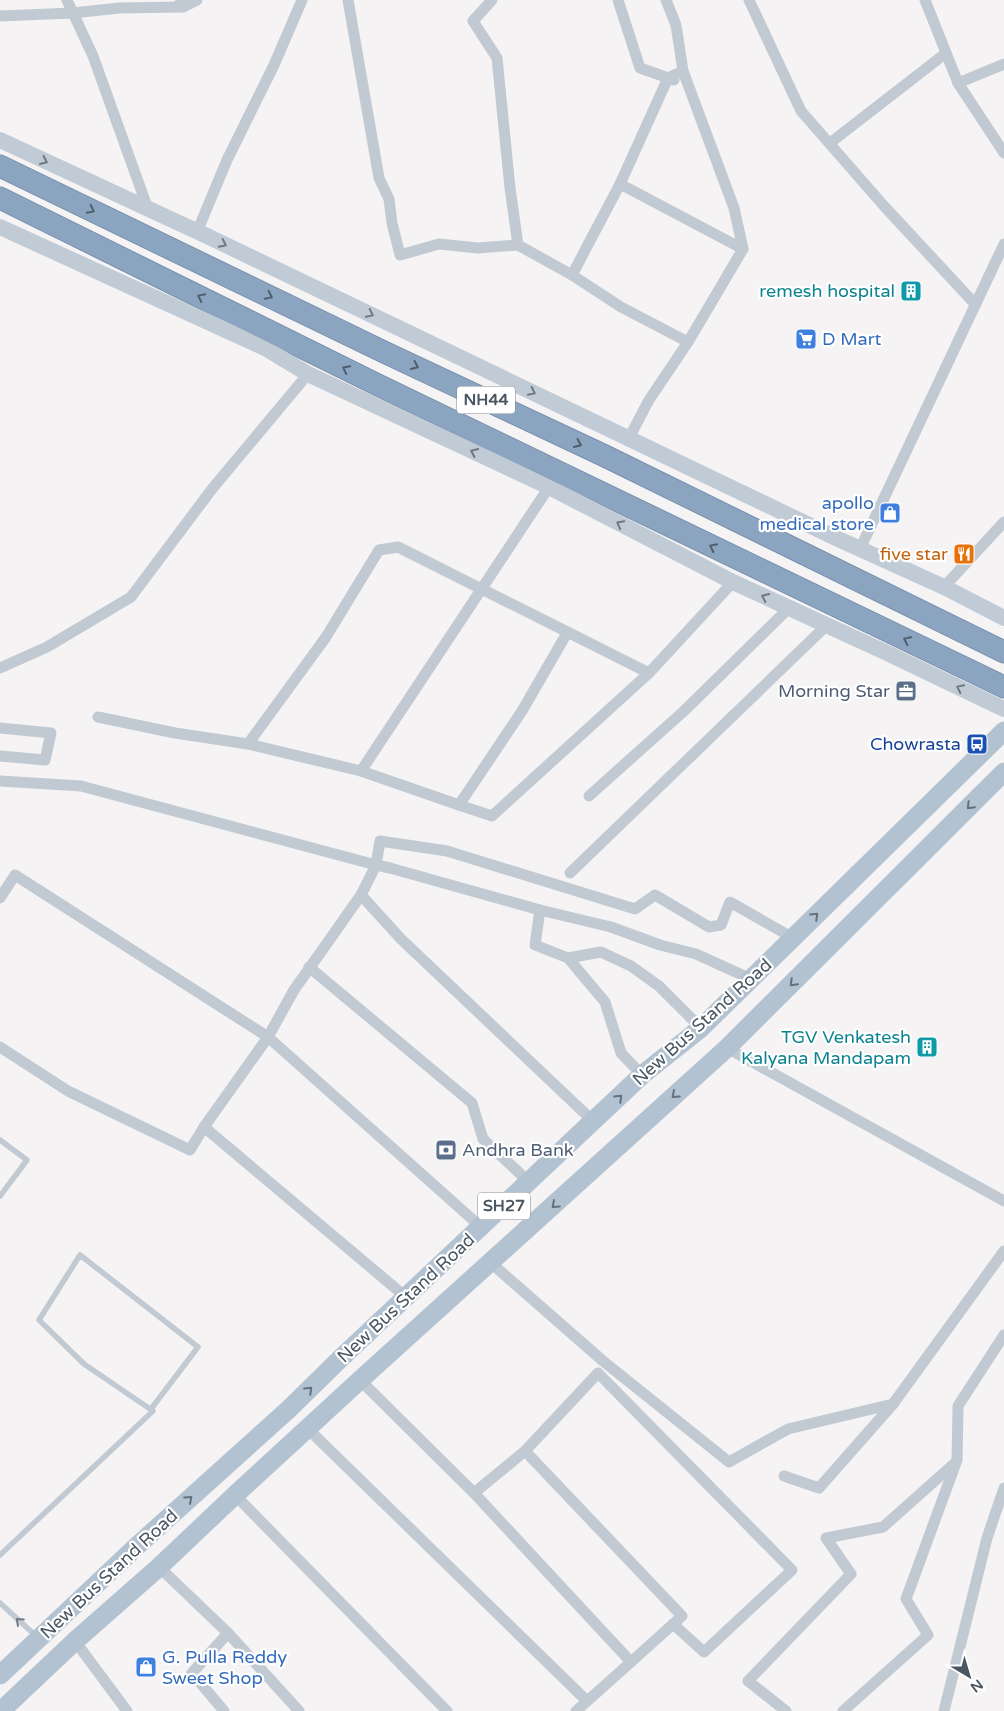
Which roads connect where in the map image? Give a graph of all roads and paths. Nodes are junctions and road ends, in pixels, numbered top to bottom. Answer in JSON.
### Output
{"nodes":[{"id":1,"x":67,"y":0,"type":"edge"},
{"id":2,"x":197,"y":0,"type":"edge"},
{"id":3,"x":302,"y":0,"type":"edge"},
{"id":4,"x":348,"y":0,"type":"edge"},
{"id":5,"x":492,"y":0,"type":"edge"},
{"id":6,"x":618,"y":0,"type":"edge"},
{"id":7,"x":666,"y":0,"type":"edge"},
{"id":8,"x":749,"y":0,"type":"edge"},
{"id":9,"x":925,"y":0,"type":"edge"},
{"id":10,"x":180,"y":4,"type":"edge"},
{"id":11,"x":73,"y":14,"type":"junction"},
{"id":12,"x":0,"y":16,"type":"edge"},
{"id":13,"x":946,"y":53,"type":"junction"},
{"id":14,"x":1004,"y":64,"type":"edge"},
{"id":15,"x":683,"y":71,"type":"junction"},
{"id":16,"x":668,"y":78,"type":"junction"},
{"id":17,"x":958,"y":83,"type":"junction"},
{"id":18,"x":688,"y":84,"type":"junction"},
{"id":19,"x":0,"y":140,"type":"edge"},
{"id":20,"x":830,"y":144,"type":"junction"},
{"id":21,"x":1004,"y":153,"type":"edge"},
{"id":22,"x":0,"y":166,"type":"edge"},
{"id":23,"x":620,"y":184,"type":"junction"},
{"id":24,"x":0,"y":198,"type":"edge"},
{"id":25,"x":148,"y":209,"type":"junction"},
{"id":26,"x":0,"y":227,"type":"edge"},
{"id":27,"x":198,"y":232,"type":"junction"},
{"id":28,"x":1004,"y":244,"type":"edge"},
{"id":29,"x":518,"y":245,"type":"junction"},
{"id":30,"x":743,"y":249,"type":"junction"},
{"id":31,"x":572,"y":275,"type":"junction"},
{"id":32,"x":976,"y":304,"type":"junction"},
{"id":33,"x":688,"y":342,"type":"junction"},
{"id":34,"x":308,"y":374,"type":"junction"},
{"id":35,"x":629,"y":438,"type":"junction"},
{"id":36,"x":549,"y":487,"type":"junction"},
{"id":37,"x":1004,"y":522,"type":"edge"},
{"id":38,"x":860,"y":549,"type":"junction"},
{"id":39,"x":733,"y":582,"type":"junction"},
{"id":40,"x":481,"y":587,"type":"junction"},
{"id":41,"x":944,"y":587,"type":"junction"},
{"id":42,"x":789,"y":608,"type":"junction"},
{"id":43,"x":1004,"y":618,"type":"edge"},
{"id":44,"x":827,"y":625,"type":"junction"},
{"id":45,"x":567,"y":633,"type":"junction"},
{"id":46,"x":1004,"y":652,"type":"edge"},
{"id":47,"x":0,"y":668,"type":"edge"},
{"id":48,"x":649,"y":673,"type":"junction"},
{"id":49,"x":1004,"y":687,"type":"edge"},
{"id":50,"x":1004,"y":709,"type":"edge"},
{"id":51,"x":98,"y":717,"type":"dead end"},
{"id":52,"x":0,"y":728,"type":"edge"},
{"id":53,"x":1004,"y":731,"type":"edge"},
{"id":54,"x":248,"y":744,"type":"junction"},
{"id":55,"x":0,"y":756,"type":"edge"},
{"id":56,"x":361,"y":770,"type":"junction"},
{"id":57,"x":1004,"y":772,"type":"edge"},
{"id":58,"x":0,"y":781,"type":"edge"},
{"id":59,"x":590,"y":796,"type":"dead end"},
{"id":60,"x":459,"y":805,"type":"junction"},
{"id":61,"x":376,"y":865,"type":"junction"},
{"id":62,"x":570,"y":873,"type":"dead end"},
{"id":63,"x":361,"y":895,"type":"junction"},
{"id":64,"x":0,"y":898,"type":"edge"},
{"id":65,"x":540,"y":910,"type":"junction"},
{"id":66,"x":793,"y":938,"type":"junction"},
{"id":67,"x":568,"y":958,"type":"junction"},
{"id":68,"x":310,"y":967,"type":"junction"},
{"id":69,"x":751,"y":979,"type":"junction"},
{"id":70,"x":701,"y":1028,"type":"junction"},
{"id":71,"x":268,"y":1037,"type":"junction"},
{"id":72,"x":0,"y":1047,"type":"edge"},
{"id":73,"x":727,"y":1048,"type":"junction"},
{"id":74,"x":642,"y":1075,"type":"junction"},
{"id":75,"x":594,"y":1122,"type":"junction"},
{"id":76,"x":204,"y":1128,"type":"junction"},
{"id":77,"x":0,"y":1140,"type":"edge"},
{"id":78,"x":529,"y":1182,"type":"junction"},
{"id":79,"x":0,"y":1196,"type":"edge"},
{"id":80,"x":1004,"y":1200,"type":"edge"},
{"id":81,"x":481,"y":1227,"type":"junction"},
{"id":82,"x":1004,"y":1251,"type":"edge"},
{"id":83,"x":491,"y":1263,"type":"junction"},
{"id":84,"x":407,"y":1298,"type":"junction"},
{"id":85,"x":1004,"y":1334,"type":"edge"},
{"id":86,"x":360,"y":1380,"type":"junction"},
{"id":87,"x":893,"y":1404,"type":"junction"},
{"id":88,"x":152,"y":1409,"type":"junction"},
{"id":89,"x":307,"y":1428,"type":"junction"},
{"id":90,"x":525,"y":1451,"type":"junction"},
{"id":91,"x":957,"y":1460,"type":"junction"},
{"id":92,"x":216,"y":1475,"type":"junction"},
{"id":93,"x":784,"y":1476,"type":"dead end"},
{"id":94,"x":1004,"y":1488,"type":"edge"},
{"id":95,"x":474,"y":1493,"type":"junction"},
{"id":96,"x":235,"y":1494,"type":"junction"},
{"id":97,"x":0,"y":1555,"type":"edge"},
{"id":98,"x":159,"y":1568,"type":"junction"},
{"id":99,"x":0,"y":1603,"type":"edge"},
{"id":100,"x":673,"y":1624,"type":"junction"},
{"id":101,"x":228,"y":1632,"type":"junction"},
{"id":102,"x":39,"y":1639,"type":"junction"},
{"id":103,"x":75,"y":1641,"type":"junction"},
{"id":104,"x":631,"y":1662,"type":"junction"},
{"id":105,"x":0,"y":1675,"type":"edge"},
{"id":106,"x":587,"y":1701,"type":"junction"},
{"id":107,"x":0,"y":1711,"type":"edge"},
{"id":108,"x":127,"y":1711,"type":"edge"},
{"id":109,"x":224,"y":1711,"type":"edge"},
{"id":110,"x":299,"y":1711,"type":"edge"},
{"id":111,"x":447,"y":1711,"type":"edge"},
{"id":112,"x":576,"y":1711,"type":"edge"},
{"id":113,"x":786,"y":1711,"type":"edge"},
{"id":114,"x":843,"y":1711,"type":"edge"},
{"id":115,"x":944,"y":1711,"type":"edge"}],
"edges":[{"from":1,"to":11,"type":"street"},
{"from":2,"to":10,"type":"street"},
{"from":3,"to":27,"type":"street"},
{"from":4,"to":29,"type":"street"},
{"from":5,"to":29,"type":"street"},
{"from":6,"to":16,"type":"street"},
{"from":7,"to":15,"type":"street"},
{"from":8,"to":20,"type":"street"},
{"from":9,"to":13,"type":"street"},
{"from":10,"to":11,"type":"street"},
{"from":11,"to":12,"type":"street"},
{"from":11,"to":25,"type":"street"},
{"from":13,"to":17,"type":"street"},
{"from":13,"to":20,"type":"street"},
{"from":14,"to":17,"type":"street"},
{"from":15,"to":16,"type":"street"},
{"from":15,"to":18,"type":"street"},
{"from":16,"to":18,"type":"street"},
{"from":16,"to":23,"type":"street"},
{"from":17,"to":21,"type":"street"},
{"from":18,"to":30,"type":"street"},
{"from":19,"to":25,"type":"street","one_way":true},
{"from":20,"to":32,"type":"street"},
{"from":22,"to":46,"type":"highway","number":"NH44","one_way":true},
{"from":23,"to":30,"type":"street"},
{"from":23,"to":31,"type":"street"},
{"from":49,"to":24,"type":"highway","number":"NH44","one_way":true},
{"from":25,"to":27,"type":"street"},
{"from":26,"to":34,"type":"street"},
{"from":27,"to":35,"type":"street","one_way":true},
{"from":28,"to":32,"type":"street"},
{"from":29,"to":31,"type":"street"},
{"from":30,"to":33,"type":"street"},
{"from":31,"to":33,"type":"street"},
{"from":32,"to":38,"type":"street"},
{"from":33,"to":35,"type":"street"},
{"from":36,"to":34,"type":"street","one_way":true},
{"from":34,"to":47,"type":"street"},
{"from":35,"to":38,"type":"street"},
{"from":39,"to":36,"type":"street","one_way":true},
{"from":36,"to":40,"type":"street"},
{"from":37,"to":41,"type":"street"},
{"from":38,"to":41,"type":"street"},
{"from":42,"to":39,"type":"street","one_way":true},
{"from":39,"to":48,"type":"street"},
{"from":40,"to":45,"type":"street"},
{"from":40,"to":54,"type":"street"},
{"from":40,"to":56,"type":"street"},
{"from":41,"to":43,"type":"street"},
{"from":42,"to":44,"type":"street"},
{"from":42,"to":59,"type":"street"},
{"from":50,"to":44,"type":"street","one_way":true},
{"from":44,"to":62,"type":"street"},
{"from":45,"to":48,"type":"street"},
{"from":45,"to":60,"type":"street"},
{"from":48,"to":60,"type":"street"},
{"from":51,"to":54,"type":"street"},
{"from":52,"to":55,"type":"street"},
{"from":66,"to":53,"type":"main road","name":"New Bus Stand Road","number":"SH27","one_way":true},
{"from":54,"to":56,"type":"street"},
{"from":56,"to":60,"type":"street"},
{"from":57,"to":73,"type":"main road","name":"New Bus Stand Road","number":"SH27","one_way":true},
{"from":58,"to":61,"type":"street"},
{"from":61,"to":63,"type":"street"},
{"from":61,"to":65,"type":"street"},
{"from":61,"to":66,"type":"street"},
{"from":63,"to":68,"type":"street"},
{"from":63,"to":75,"type":"street"},
{"from":64,"to":71,"type":"street"},
{"from":65,"to":67,"type":"street"},
{"from":65,"to":69,"type":"street"},
{"from":66,"to":69,"type":"main road","name":"New Bus Stand Road","number":"SH27"},
{"from":67,"to":70,"type":"street"},
{"from":67,"to":74,"type":"street"},
{"from":68,"to":71,"type":"street"},
{"from":68,"to":78,"type":"street"},
{"from":69,"to":70,"type":"main road","name":"New Bus Stand Road","number":"SH27"},
{"from":70,"to":74,"type":"main road","name":"New Bus Stand Road","number":"SH27"},
{"from":71,"to":76,"type":"street"},
{"from":71,"to":81,"type":"street"},
{"from":72,"to":76,"type":"street"},
{"from":73,"to":80,"type":"street"},
{"from":73,"to":83,"type":"main road","name":"New Bus Stand Road","number":"SH27","one_way":true},
{"from":75,"to":74,"type":"main road","name":"New Bus Stand Road","number":"SH27","one_way":true},
{"from":75,"to":78,"type":"main road","name":"New Bus Stand Road","number":"SH27"},
{"from":76,"to":84,"type":"street"},
{"from":77,"to":79,"type":"lane"},
{"from":78,"to":81,"type":"main road","name":"New Bus Stand Road","number":"SH27"},
{"from":81,"to":84,"type":"main road","name":"New Bus Stand Road","number":"SH27"},
{"from":82,"to":87,"type":"street"},
{"from":83,"to":86,"type":"main road","name":"New Bus Stand Road","number":"SH27"},
{"from":83,"to":87,"type":"street"},
{"from":92,"to":84,"type":"main road","name":"New Bus Stand Road","number":"SH27","one_way":true},
{"from":85,"to":91,"type":"street"},
{"from":86,"to":89,"type":"main road","name":"New Bus Stand Road","number":"SH27"},
{"from":86,"to":95,"type":"street"},
{"from":87,"to":93,"type":"street"},
{"from":88,"to":88,"type":"lane"},
{"from":88,"to":97,"type":"lane"},
{"from":89,"to":96,"type":"main road","name":"New Bus Stand Road","number":"SH27"},
{"from":89,"to":106,"type":"street"},
{"from":90,"to":95,"type":"street"},
{"from":90,"to":100,"type":"street"},
{"from":90,"to":100,"type":"street"},
{"from":91,"to":113,"type":"street"},
{"from":91,"to":114,"type":"street"},
{"from":92,"to":96,"type":"main road"},
{"from":102,"to":92,"type":"main road","name":"New Bus Stand Road","number":"SH27","one_way":true},
{"from":94,"to":115,"type":"street"},
{"from":95,"to":104,"type":"street"},
{"from":96,"to":98,"type":"main road","name":"New Bus Stand Road","number":"SH27"},
{"from":96,"to":111,"type":"street"},
{"from":98,"to":101,"type":"street"},
{"from":98,"to":103,"type":"main road","name":"New Bus Stand Road","number":"SH27"},
{"from":102,"to":99,"type":"lane","one_way":true},
{"from":100,"to":104,"type":"street"},
{"from":101,"to":109,"type":"street"},
{"from":101,"to":110,"type":"street"},
{"from":102,"to":105,"type":"main road","name":"New Bus Stand Road","number":"SH27"},
{"from":103,"to":107,"type":"main road","name":"New Bus Stand Road","number":"SH27"},
{"from":103,"to":108,"type":"street"},
{"from":104,"to":106,"type":"street"},
{"from":106,"to":112,"type":"street"}]}
